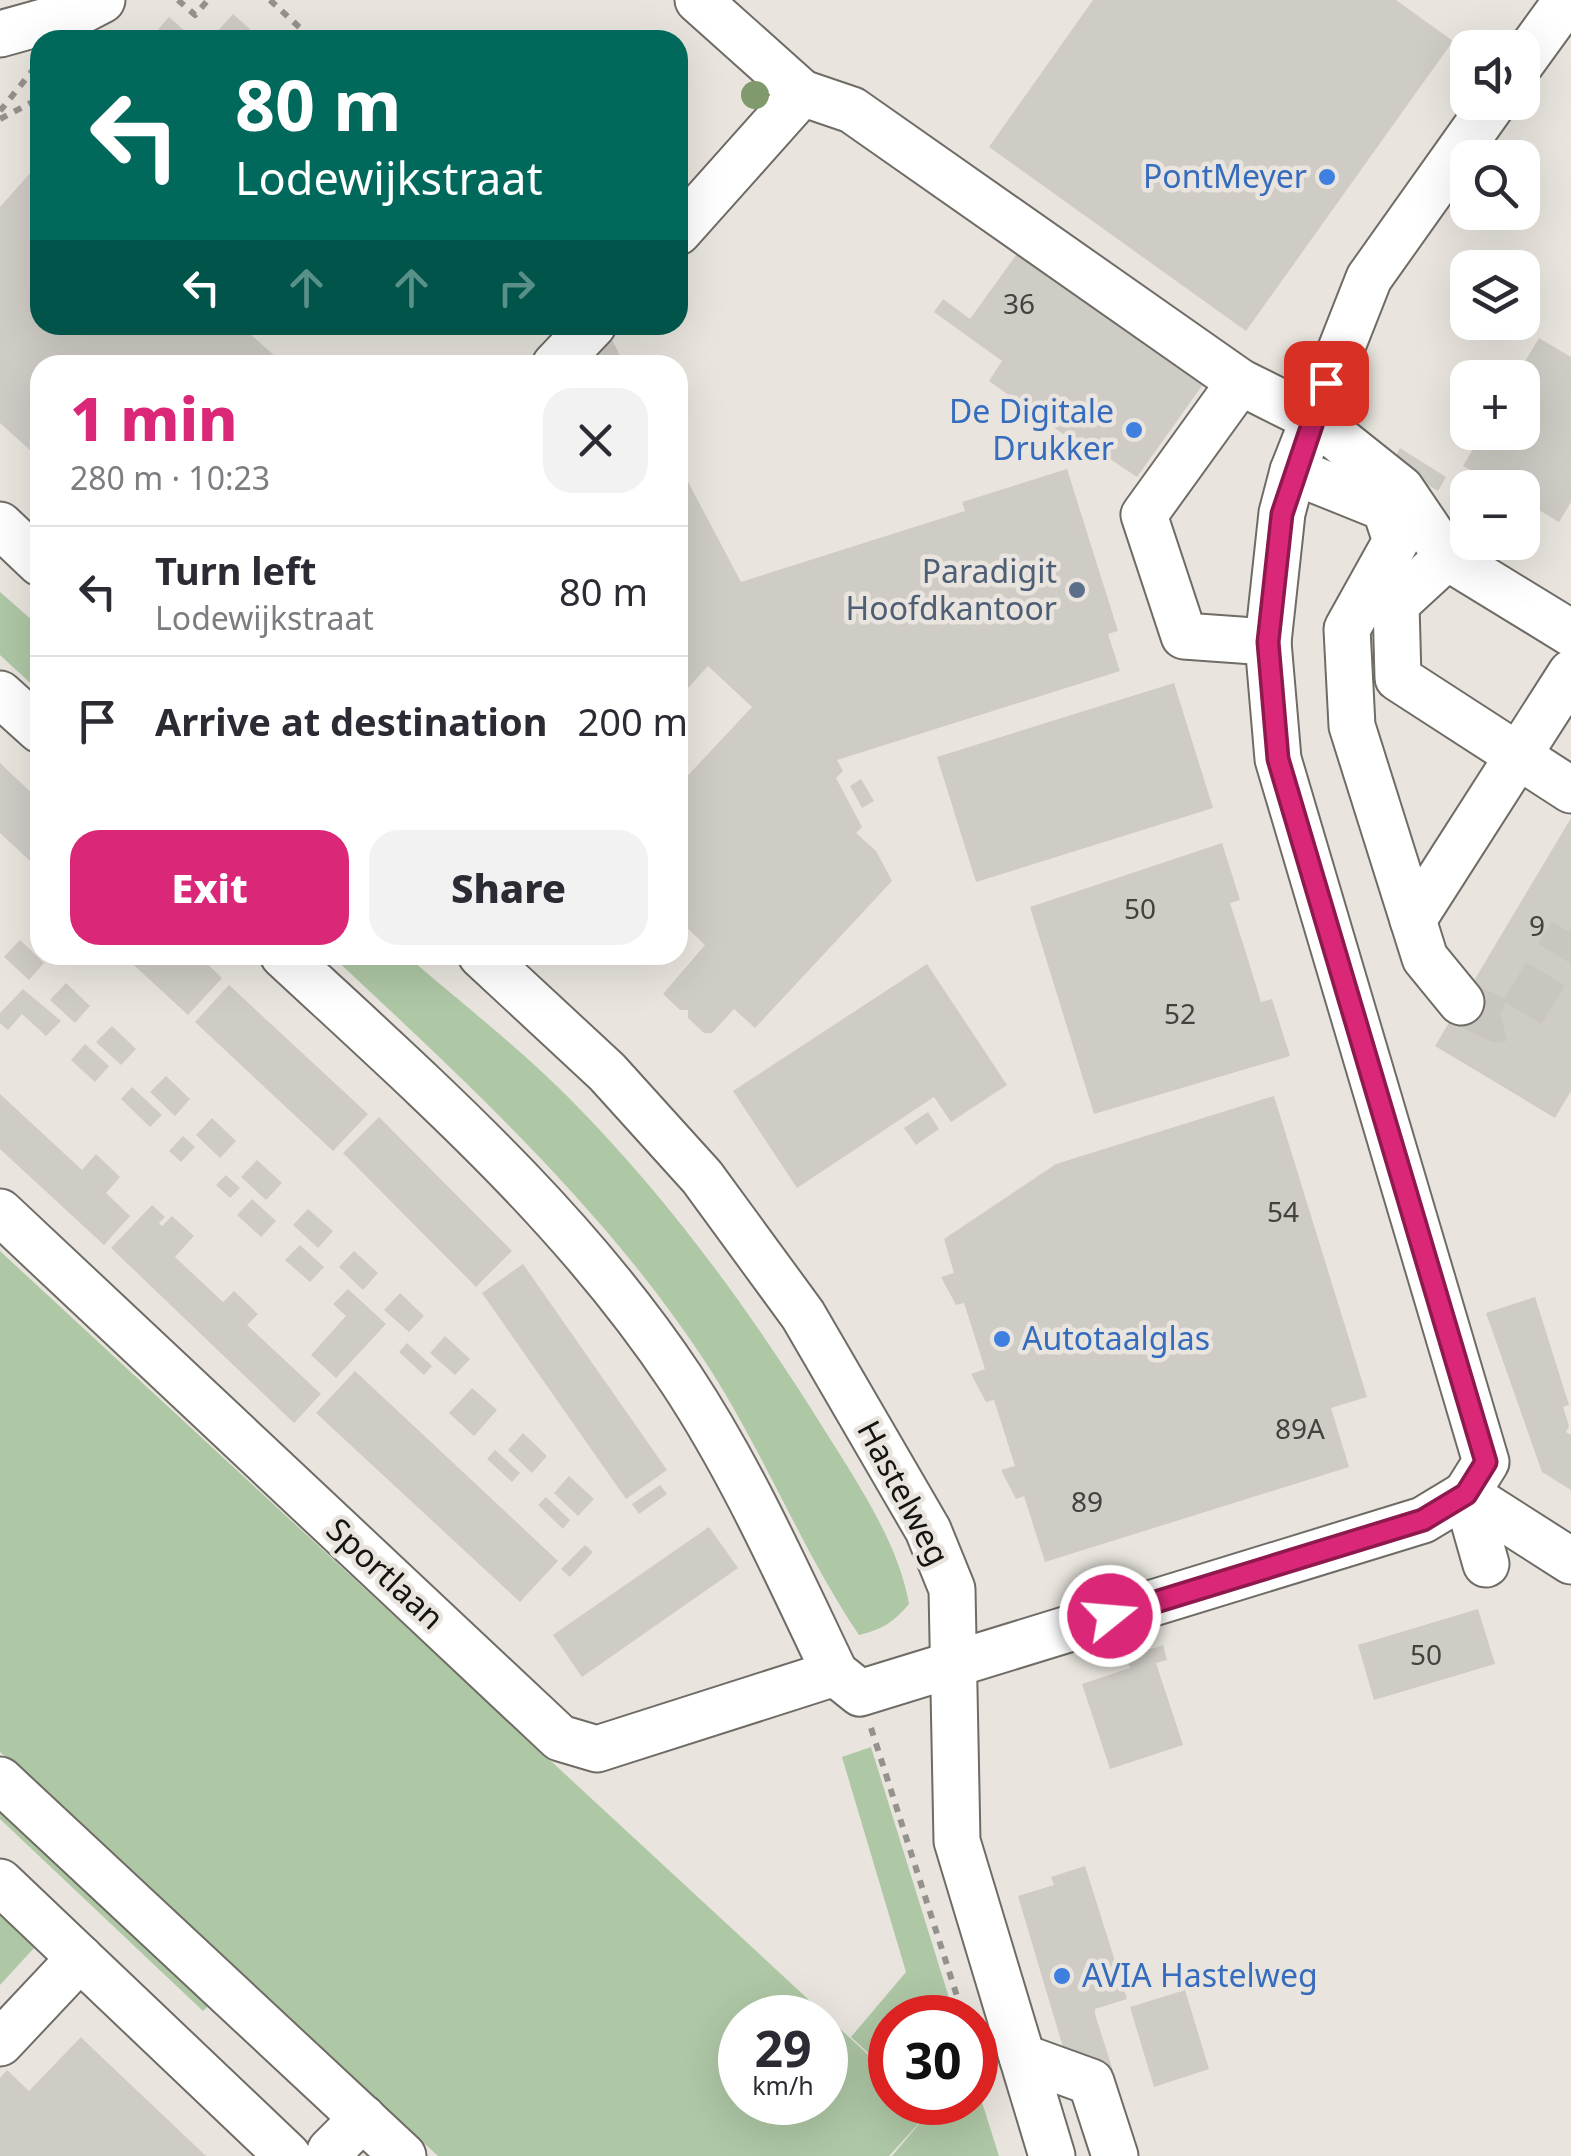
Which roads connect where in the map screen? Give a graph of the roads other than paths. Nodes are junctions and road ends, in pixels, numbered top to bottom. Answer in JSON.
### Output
{"nodes":[{"id":1,"x":698,"y":0,"type":"edge"},
{"id":2,"x":1567,"y":0,"type":"edge"},
{"id":3,"x":91,"y":6,"type":"edge"},
{"id":4,"x":0,"y":34,"type":"edge"},
{"id":5,"x":1540,"y":37,"type":"edge"},
{"id":6,"x":802,"y":92,"type":"junction"},
{"id":7,"x":1481,"y":120,"type":"edge"},
{"id":8,"x":688,"y":221,"type":"edge"},
{"id":9,"x":584,"y":335,"type":"edge"},
{"id":10,"x":564,"y":355,"type":"edge"},
{"id":11,"x":1240,"y":382,"type":"junction"},
{"id":12,"x":1312,"y":418,"type":"junction"},
{"id":13,"x":1293,"y":472,"type":"junction"},
{"id":14,"x":0,"y":525,"type":"edge"},
{"id":15,"x":30,"y":553,"type":"edge"},
{"id":16,"x":1447,"y":557,"type":"junction"},
{"id":17,"x":0,"y":567,"type":"edge"},
{"id":18,"x":30,"y":586,"type":"edge"},
{"id":19,"x":1571,"y":633,"type":"edge"},
{"id":20,"x":1268,"y":642,"type":"junction"},
{"id":21,"x":1571,"y":673,"type":"edge"},
{"id":22,"x":0,"y":694,"type":"edge"},
{"id":23,"x":30,"y":721,"type":"edge"},
{"id":24,"x":1514,"y":755,"type":"junction"},
{"id":25,"x":1571,"y":790,"type":"edge"},
{"id":26,"x":1412,"y":920,"type":"junction"},
{"id":27,"x":294,"y":965,"type":"edge"},
{"id":28,"x":492,"y":965,"type":"edge"},
{"id":29,"x":1461,"y":1002,"type":"tunnel mouth"},
{"id":30,"x":0,"y":1212,"type":"edge"},
{"id":31,"x":1466,"y":1494,"type":"junction"},
{"id":32,"x":1571,"y":1561,"type":"edge"},
{"id":33,"x":1486,"y":1564,"type":"dead end"},
{"id":34,"x":956,"y":1667,"type":"junction"},
{"id":35,"x":847,"y":1683,"type":"junction"},
{"id":36,"x":0,"y":1780,"type":"edge"},
{"id":37,"x":0,"y":1882,"type":"edge"},
{"id":38,"x":80,"y":1958,"type":"junction"},
{"id":39,"x":0,"y":2043,"type":"edge"},
{"id":40,"x":1022,"y":2056,"type":"junction"},
{"id":41,"x":362,"y":2118,"type":"junction"},
{"id":42,"x":288,"y":2156,"type":"edge"},
{"id":43,"x":335,"y":2156,"type":"edge"},
{"id":44,"x":403,"y":2156,"type":"edge"},
{"id":45,"x":1052,"y":2156,"type":"edge"},
{"id":46,"x":1115,"y":2156,"type":"edge"}],
"edges":[{"from":1,"to":6,"type":"street"},
{"from":2,"to":5,"type":"street"},
{"from":3,"to":4,"type":"street"},
{"from":6,"to":8,"type":"street"},
{"from":6,"to":11,"type":"street"},
{"from":7,"to":12,"type":"street"},
{"from":9,"to":10,"type":"street"},
{"from":11,"to":12,"type":"street"},
{"from":11,"to":20,"type":"street"},
{"from":12,"to":13,"type":"street"},
{"from":12,"to":16,"type":"street"},
{"from":13,"to":20,"type":"street"},
{"from":13,"to":26,"type":"street"},
{"from":14,"to":15,"type":"street"},
{"from":16,"to":19,"type":"street"},
{"from":16,"to":24,"type":"street"},
{"from":17,"to":18,"type":"street"},
{"from":20,"to":31,"type":"street"},
{"from":21,"to":24,"type":"street"},
{"from":22,"to":23,"type":"street"},
{"from":24,"to":25,"type":"street"},
{"from":24,"to":26,"type":"street"},
{"from":26,"to":29,"type":"street"},
{"from":27,"to":35,"type":"street"},
{"from":28,"to":34,"type":"street","name":"Hastelweg"},
{"from":30,"to":35,"type":"street","name":"Sportlaan"},
{"from":31,"to":32,"type":"street"},
{"from":31,"to":33,"type":"street"},
{"from":31,"to":34,"type":"street","name":"Sportlaan"},
{"from":34,"to":35,"type":"street","name":"Sportlaan"},
{"from":34,"to":40,"type":"street","name":"Hastelweg"},
{"from":36,"to":41,"type":"street"},
{"from":37,"to":38,"type":"street"},
{"from":38,"to":39,"type":"street"},
{"from":38,"to":42,"type":"street"},
{"from":40,"to":45,"type":"street","name":"Hastelweg"},
{"from":40,"to":46,"type":"street"},
{"from":41,"to":43,"type":"street"},
{"from":41,"to":44,"type":"street"}]}
